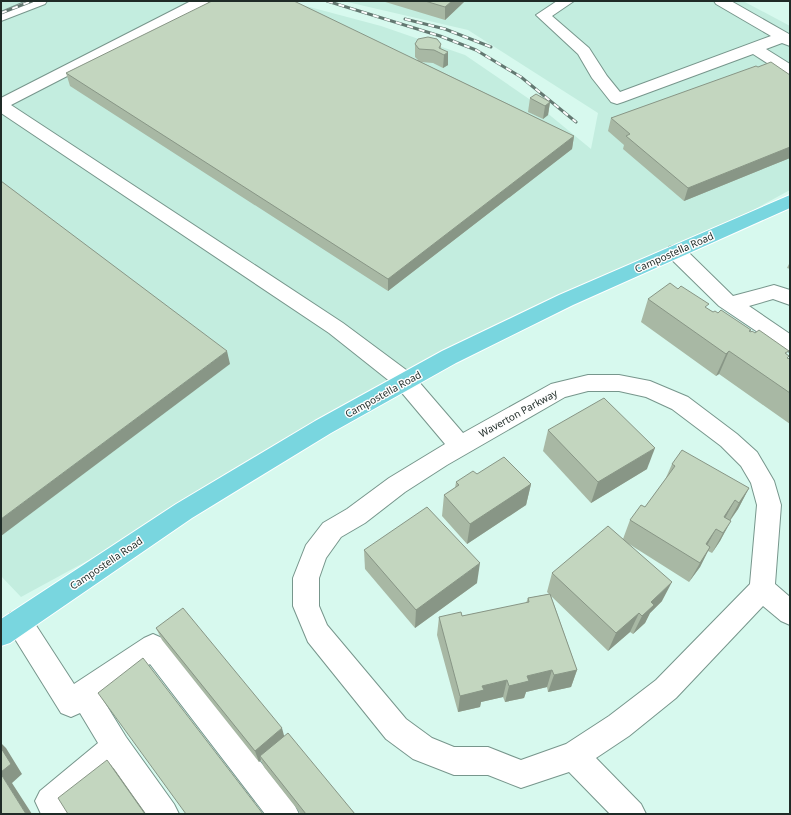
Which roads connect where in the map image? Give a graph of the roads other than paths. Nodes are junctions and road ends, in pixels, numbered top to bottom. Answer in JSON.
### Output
{"nodes":[{"id":1,"x":40,"y":1,"type":"edge"},
{"id":2,"x":202,"y":1,"type":"edge"},
{"id":3,"x":567,"y":1,"type":"edge"},
{"id":4,"x":721,"y":1,"type":"edge"},
{"id":5,"x":1,"y":17,"type":"edge"},
{"id":6,"x":787,"y":39,"type":"edge"},
{"id":7,"x":755,"y":48,"type":"junction"},
{"id":8,"x":790,"y":71,"type":"edge"},
{"id":9,"x":1,"y":105,"type":"edge"},
{"id":10,"x":790,"y":201,"type":"edge"},
{"id":11,"x":676,"y":252,"type":"junction"},
{"id":12,"x":790,"y":298,"type":"edge"},
{"id":13,"x":731,"y":304,"type":"junction"},
{"id":14,"x":790,"y":344,"type":"edge"},
{"id":15,"x":405,"y":382,"type":"junction"},
{"id":16,"x":460,"y":446,"type":"junction"},
{"id":17,"x":762,"y":589,"type":"junction"},
{"id":18,"x":790,"y":613,"type":"edge"},
{"id":19,"x":10,"y":628,"type":"edge"},
{"id":20,"x":84,"y":693,"type":"junction"},
{"id":21,"x":116,"y":747,"type":"junction"},
{"id":22,"x":574,"y":756,"type":"junction"},
{"id":23,"x":58,"y":814,"type":"edge"},
{"id":24,"x":164,"y":814,"type":"edge"},
{"id":25,"x":284,"y":814,"type":"edge"},
{"id":26,"x":631,"y":814,"type":"edge"}],
"edges":[{"from":1,"to":5,"type":"street"},
{"from":2,"to":9,"type":"street"},
{"from":3,"to":7,"type":"street"},
{"from":4,"to":6,"type":"street"},
{"from":6,"to":7,"type":"street"},
{"from":7,"to":8,"type":"street"},
{"from":9,"to":15,"type":"street"},
{"from":10,"to":11,"type":"main road","name":"Campostella Road"},
{"from":11,"to":13,"type":"street"},
{"from":11,"to":15,"type":"main road","name":"Campostella Road"},
{"from":12,"to":13,"type":"street"},
{"from":13,"to":14,"type":"street"},
{"from":15,"to":16,"type":"street"},
{"from":15,"to":19,"type":"main road","name":"Campostella Road"},
{"from":16,"to":17,"type":"street","name":"Waverton Parkway"},
{"from":16,"to":22,"type":"street","name":"Waverton Parkway"},
{"from":17,"to":18,"type":"street"},
{"from":17,"to":22,"type":"street","name":"Waverton Parkway"},
{"from":19,"to":20,"type":"street"},
{"from":20,"to":21,"type":"street"},
{"from":20,"to":25,"type":"street"},
{"from":21,"to":23,"type":"street"},
{"from":21,"to":24,"type":"street"},
{"from":22,"to":26,"type":"street"}]}
